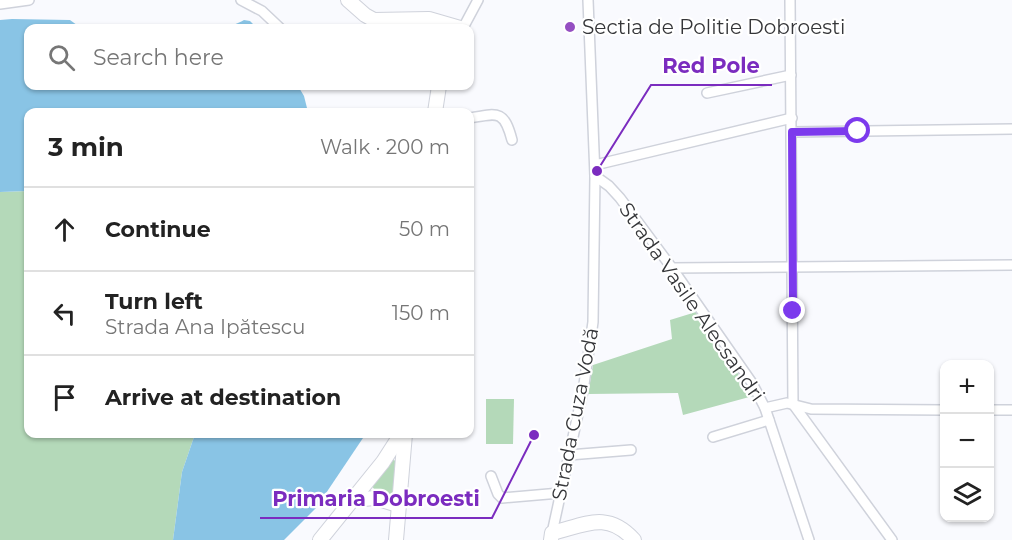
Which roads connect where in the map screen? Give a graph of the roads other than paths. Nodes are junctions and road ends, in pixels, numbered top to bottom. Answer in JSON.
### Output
{"nodes":[{"id":1,"x":29,"y":0,"type":"edge"},
{"id":2,"x":241,"y":0,"type":"edge"},
{"id":3,"x":348,"y":0,"type":"edge"},
{"id":4,"x":478,"y":0,"type":"edge"},
{"id":5,"x":588,"y":0,"type":"edge"},
{"id":6,"x":790,"y":0,"type":"edge"},
{"id":7,"x":0,"y":4,"type":"edge"},
{"id":8,"x":276,"y":24,"type":"edge"},
{"id":9,"x":447,"y":24,"type":"edge"},
{"id":10,"x":464,"y":24,"type":"edge"},
{"id":11,"x":791,"y":75,"type":"junction"},
{"id":12,"x":438,"y":90,"type":"edge"},
{"id":13,"x":707,"y":93,"type":"dead end"},
{"id":14,"x":436,"y":108,"type":"edge"},
{"id":15,"x":474,"y":117,"type":"edge"},
{"id":16,"x":792,"y":118,"type":"junction"},
{"id":17,"x":1012,"y":129,"type":"edge"},
{"id":18,"x":792,"y":132,"type":"junction"},
{"id":19,"x":513,"y":140,"type":"dead end"},
{"id":20,"x":595,"y":165,"type":"junction"},
{"id":21,"x":595,"y":176,"type":"junction"},
{"id":22,"x":1012,"y":265,"type":"edge"},
{"id":23,"x":793,"y":267,"type":"junction"},
{"id":24,"x":672,"y":268,"type":"junction"},
{"id":25,"x":793,"y":404,"type":"junction"},
{"id":26,"x":765,"y":408,"type":"junction"},
{"id":27,"x":940,"y":410,"type":"edge"},
{"id":28,"x":994,"y":410,"type":"edge"},
{"id":29,"x":1012,"y":410,"type":"edge"},
{"id":30,"x":769,"y":420,"type":"junction"},
{"id":31,"x":713,"y":437,"type":"dead end"},
{"id":32,"x":400,"y":438,"type":"edge"},
{"id":33,"x":403,"y":438,"type":"edge"},
{"id":34,"x":631,"y":450,"type":"dead end"},
{"id":35,"x":569,"y":455,"type":"junction"},
{"id":36,"x":491,"y":476,"type":"dead end"},
{"id":37,"x":560,"y":493,"type":"junction"},
{"id":38,"x":352,"y":500,"type":"junction"},
{"id":39,"x":398,"y":505,"type":"junction"},
{"id":40,"x":551,"y":537,"type":"edge"},
{"id":41,"x":320,"y":540,"type":"edge"},
{"id":42,"x":396,"y":540,"type":"edge"},
{"id":43,"x":634,"y":540,"type":"edge"},
{"id":44,"x":809,"y":540,"type":"edge"},
{"id":45,"x":892,"y":540,"type":"edge"}],
"edges":[{"from":1,"to":7,"type":"street"},
{"from":2,"to":8,"type":"street"},
{"from":3,"to":9,"type":"street"},
{"from":4,"to":10,"type":"street"},
{"from":5,"to":20,"type":"street","name":"Strada Cuza Vodă"},
{"from":6,"to":11,"type":"street"},
{"from":11,"to":13,"type":"street"},
{"from":11,"to":16,"type":"street"},
{"from":12,"to":14,"type":"street"},
{"from":15,"to":19,"type":"street"},
{"from":16,"to":18,"type":"street"},
{"from":16,"to":20,"type":"street"},
{"from":17,"to":18,"type":"street"},
{"from":18,"to":23,"type":"street"},
{"from":20,"to":21,"type":"street","name":"Strada Cuza Vodă"},
{"from":21,"to":24,"type":"street","name":"Strada Vasile Alecsandri"},
{"from":21,"to":35,"type":"street","name":"Strada Cuza Vodă"},
{"from":22,"to":23,"type":"street"},
{"from":23,"to":24,"type":"street"},
{"from":23,"to":25,"type":"street"},
{"from":24,"to":26,"type":"street","name":"Strada Vasile Alecsandri"},
{"from":25,"to":26,"type":"street"},
{"from":25,"to":27,"type":"street"},
{"from":25,"to":45,"type":"street"},
{"from":26,"to":30,"type":"street","name":"Strada Vasile Alecsandri"},
{"from":28,"to":29,"type":"street"},
{"from":30,"to":31,"type":"street"},
{"from":30,"to":44,"type":"street","name":"Strada Vasile Alecsandri"},
{"from":32,"to":38,"type":"street"},
{"from":33,"to":39,"type":"street"},
{"from":34,"to":35,"type":"street"},
{"from":35,"to":37,"type":"street","name":"Strada Cuza Vodă"},
{"from":36,"to":37,"type":"street"},
{"from":37,"to":40,"type":"street","name":"Strada Cuza Vodă"},
{"from":38,"to":39,"type":"street"},
{"from":38,"to":41,"type":"street"},
{"from":39,"to":42,"type":"street"},
{"from":40,"to":43,"type":"street"}]}
